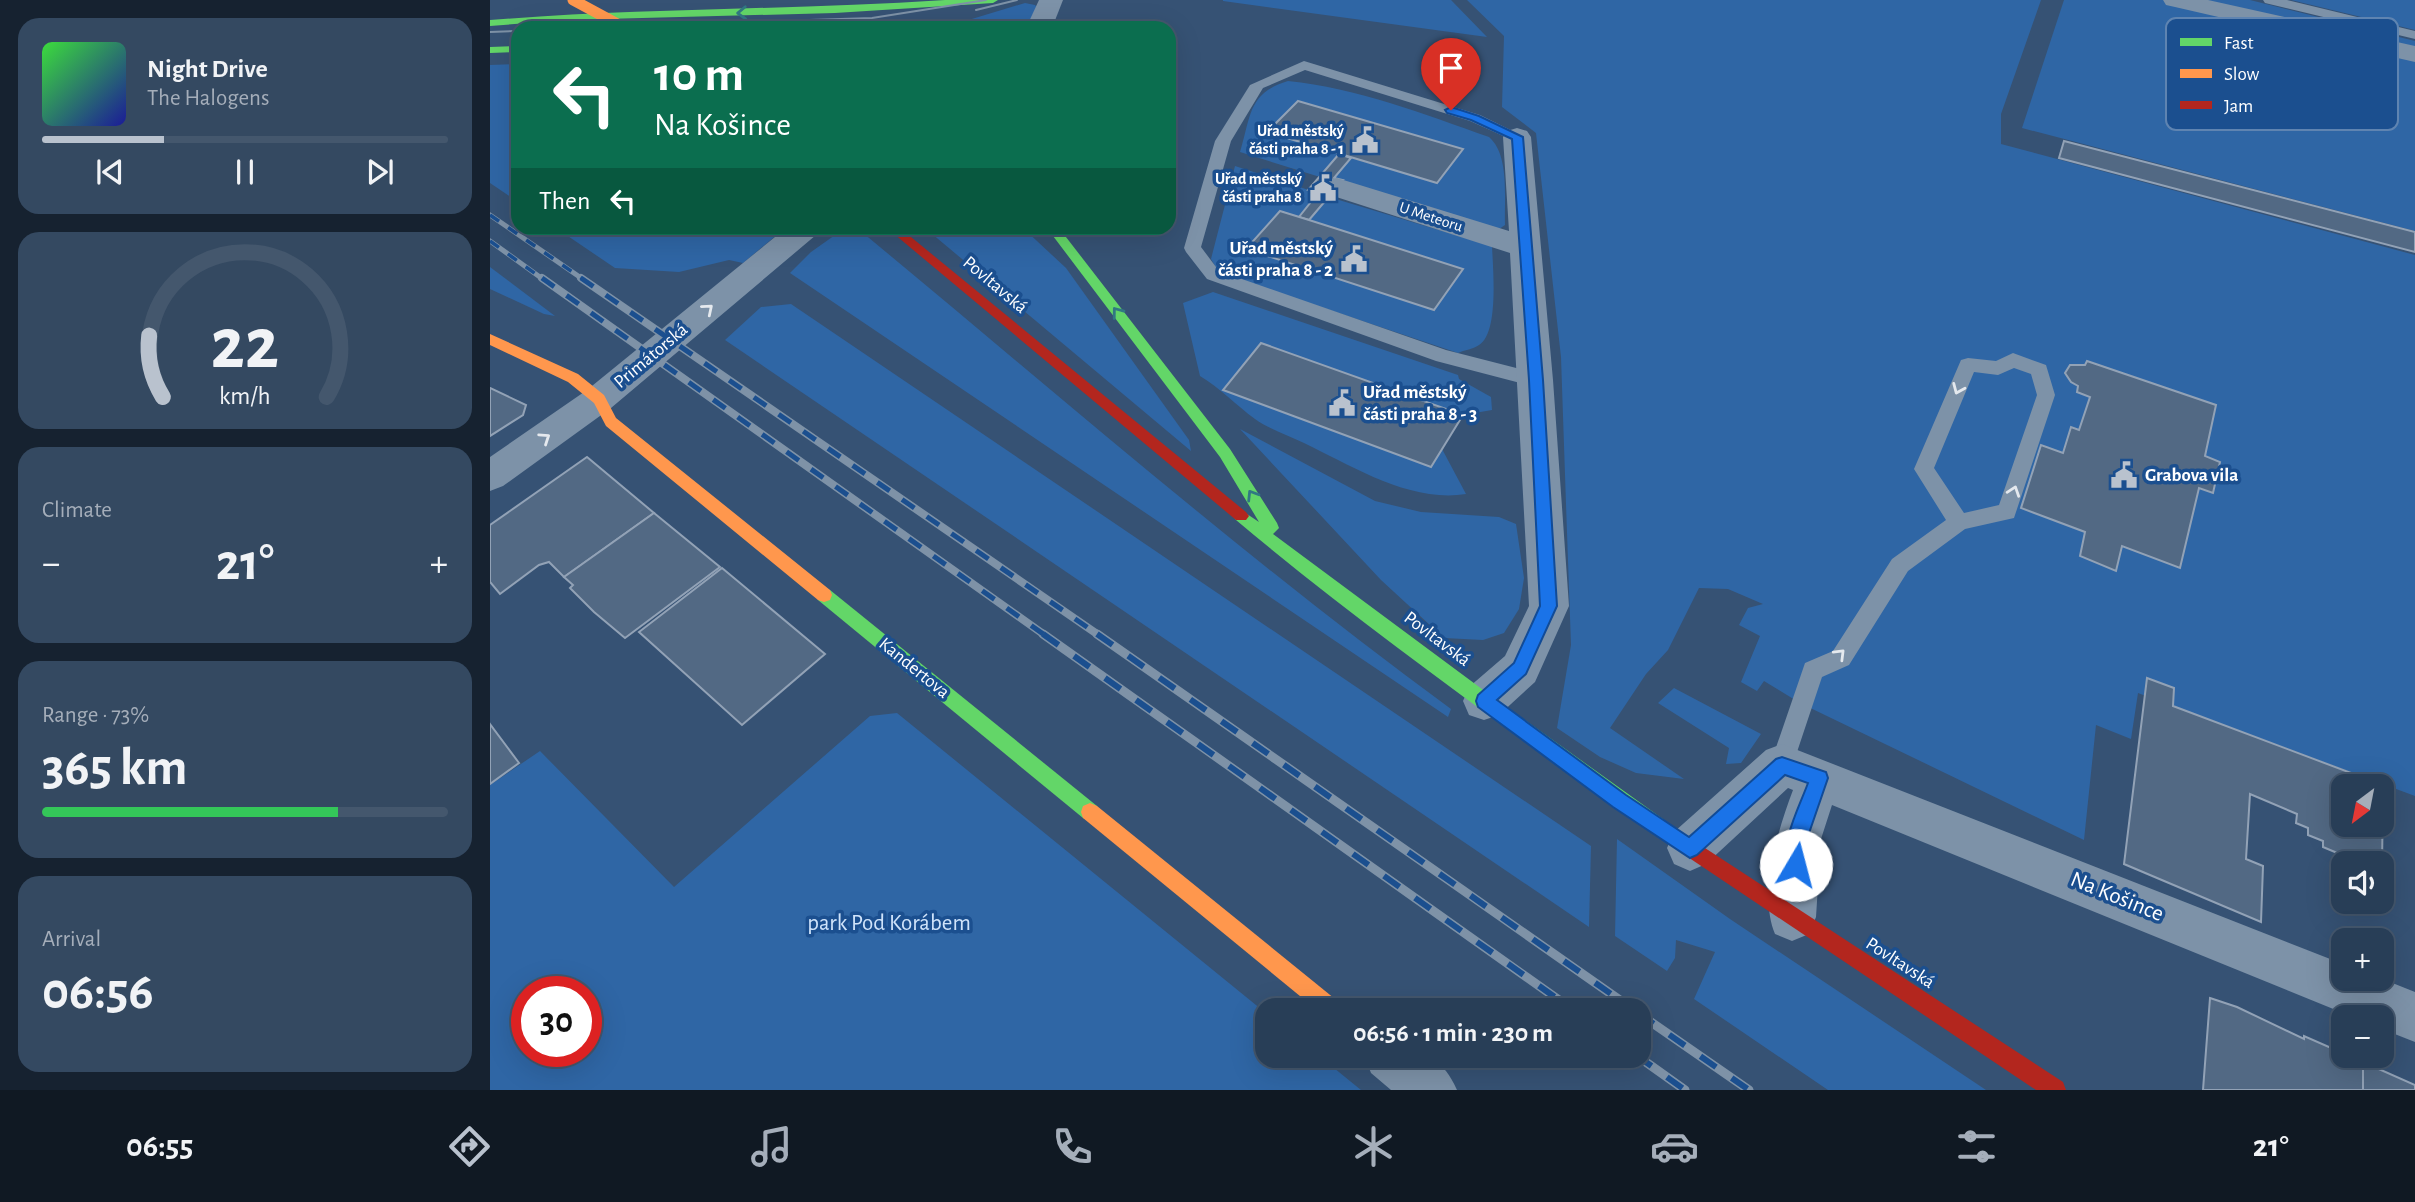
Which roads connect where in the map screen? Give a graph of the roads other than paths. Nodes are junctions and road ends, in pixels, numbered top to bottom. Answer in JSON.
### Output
{"nodes":[{"id":1,"x":573,"y":0,"type":"edge"},
{"id":2,"x":993,"y":0,"type":"edge"},
{"id":3,"x":1006,"y":0,"type":"edge"},
{"id":4,"x":1051,"y":0,"type":"edge"},
{"id":5,"x":2175,"y":0,"type":"edge"},
{"id":6,"x":2270,"y":0,"type":"edge"},
{"id":7,"x":2255,"y":18,"type":"edge"},
{"id":8,"x":2345,"y":18,"type":"edge"},
{"id":9,"x":939,"y":20,"type":"dead end"},
{"id":10,"x":511,"y":21,"type":"edge"},
{"id":11,"x":516,"y":21,"type":"edge"},
{"id":12,"x":612,"y":21,"type":"edge"},
{"id":13,"x":1043,"y":21,"type":"edge"},
{"id":14,"x":490,"y":23,"type":"edge"},
{"id":15,"x":511,"y":49,"type":"edge"},
{"id":16,"x":490,"y":50,"type":"edge"},
{"id":17,"x":1517,"y":137,"type":"joint"},
{"id":18,"x":1337,"y":187,"type":"dead end"},
{"id":19,"x":797,"y":235,"type":"edge"},
{"id":20,"x":902,"y":235,"type":"edge"},
{"id":21,"x":1058,"y":235,"type":"edge"},
{"id":22,"x":1526,"y":247,"type":"junction"},
{"id":23,"x":490,"y":339,"type":"edge"},
{"id":24,"x":1536,"y":380,"type":"junction"},
{"id":25,"x":599,"y":399,"type":"junction"},
{"id":26,"x":490,"y":476,"type":"edge"},
{"id":27,"x":1959,"y":522,"type":"junction"},
{"id":28,"x":1287,"y":554,"type":"junction"},
{"id":29,"x":1484,"y":701,"type":"junction"},
{"id":30,"x":1801,"y":772,"type":"junction"},
{"id":31,"x":1690,"y":848,"type":"junction"},
{"id":32,"x":1792,"y":917,"type":"junction"},
{"id":33,"x":1318,"y":998,"type":"edge"},
{"id":34,"x":2415,"y":1017,"type":"edge"},
{"id":35,"x":1405,"y":1068,"type":"edge"},
{"id":36,"x":1431,"y":1090,"type":"edge"},
{"id":37,"x":2055,"y":1090,"type":"edge"}],
"edges":[{"from":1,"to":12,"type":"main road","bridge":true},
{"from":2,"to":11,"type":"main road","one_way":true},
{"from":3,"to":9,"type":"main road"},
{"from":4,"to":13,"type":"street"},
{"from":5,"to":7,"type":"street"},
{"from":6,"to":8,"type":"lane"},
{"from":10,"to":14,"type":"main road","one_way":true},
{"from":15,"to":16,"type":"main road"},
{"from":17,"to":22,"type":"street"},
{"from":17,"to":24,"type":"lane"},
{"from":18,"to":22,"type":"street","name":"U Meteoru"},
{"from":25,"to":19,"type":"street","name":"Primátorská","one_way":true},
{"from":20,"to":28,"type":"main road","name":"Povltavská"},
{"from":28,"to":21,"type":"main road","one_way":true},
{"from":22,"to":24,"type":"street"},
{"from":23,"to":25,"type":"main road","name":"Kandertova"},
{"from":24,"to":29,"type":"street"},
{"from":26,"to":25,"type":"street","name":"Primátorská","one_way":true},
{"from":25,"to":33,"type":"main road","name":"Kandertova"},
{"from":27,"to":27,"type":"lane","one_way":true},
{"from":30,"to":27,"type":"lane","one_way":true},
{"from":28,"to":29,"type":"main road","name":"Povltavská"},
{"from":29,"to":31,"type":"main road","name":"Povltavská"},
{"from":30,"to":31,"type":"street"},
{"from":30,"to":32,"type":"street"},
{"from":30,"to":34,"type":"street","name":"Na Košince"},
{"from":31,"to":32,"type":"main road","name":"Povltavská"},
{"from":32,"to":37,"type":"main road","name":"Povltavská"},
{"from":35,"to":36,"type":"street"}]}
